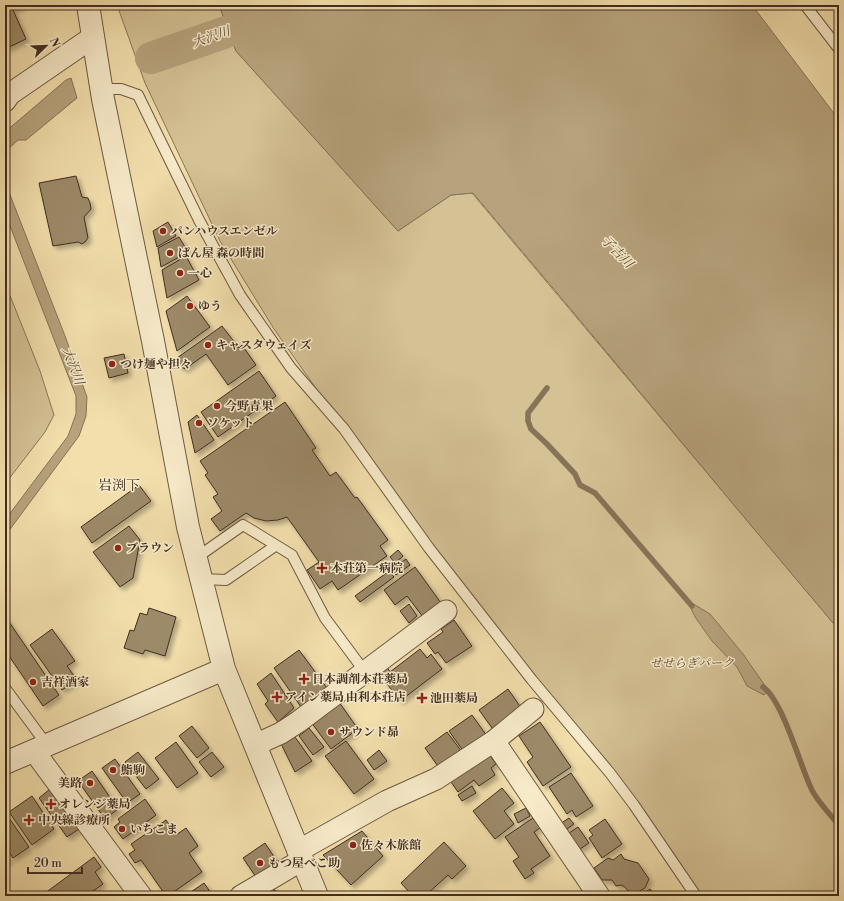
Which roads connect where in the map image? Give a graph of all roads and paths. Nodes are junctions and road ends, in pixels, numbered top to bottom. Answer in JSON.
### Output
{"nodes":[{"id":1,"x":88,"y":5,"type":"edge"},
{"id":2,"x":805,"y":5,"type":"edge"},
{"id":3,"x":93,"y":37,"type":"junction"},
{"id":4,"x":839,"y":49,"type":"edge"},
{"id":5,"x":101,"y":89,"type":"junction"},
{"id":6,"x":5,"y":101,"type":"edge"},
{"id":7,"x":275,"y":546,"type":"junction"},
{"id":8,"x":196,"y":558,"type":"junction"},
{"id":9,"x":201,"y":579,"type":"junction"},
{"id":10,"x":446,"y":611,"type":"dead end"},
{"id":11,"x":224,"y":669,"type":"junction"},
{"id":12,"x":365,"y":672,"type":"junction"},
{"id":13,"x":5,"y":688,"type":"edge"},
{"id":14,"x":533,"y":709,"type":"dead end"},
{"id":15,"x":494,"y":741,"type":"junction"},
{"id":16,"x":255,"y":746,"type":"junction"},
{"id":17,"x":40,"y":748,"type":"junction"},
{"id":18,"x":5,"y":763,"type":"edge"},
{"id":19,"x":300,"y":855,"type":"junction"},
{"id":20,"x":141,"y":896,"type":"edge"},
{"id":21,"x":241,"y":896,"type":"edge"},
{"id":22,"x":317,"y":896,"type":"edge"},
{"id":23,"x":599,"y":896,"type":"edge"},
{"id":24,"x":696,"y":896,"type":"edge"}],
"edges":[{"from":1,"to":3,"type":"street"},
{"from":2,"to":4,"type":"lane"},
{"from":3,"to":5,"type":"street"},
{"from":3,"to":6,"type":"street"},
{"from":5,"to":8,"type":"street"},
{"from":5,"to":24,"type":"lane"},
{"from":7,"to":8,"type":"lane"},
{"from":7,"to":9,"type":"lane"},
{"from":7,"to":12,"type":"lane"},
{"from":8,"to":9,"type":"street"},
{"from":9,"to":11,"type":"street"},
{"from":10,"to":12,"type":"street"},
{"from":11,"to":16,"type":"street"},
{"from":11,"to":17,"type":"street"},
{"from":12,"to":16,"type":"street"},
{"from":13,"to":17,"type":"lane"},
{"from":14,"to":15,"type":"street"},
{"from":15,"to":19,"type":"street"},
{"from":15,"to":23,"type":"street"},
{"from":16,"to":19,"type":"street"},
{"from":17,"to":18,"type":"street"},
{"from":17,"to":20,"type":"street"},
{"from":19,"to":21,"type":"street"},
{"from":19,"to":22,"type":"street"}]}
